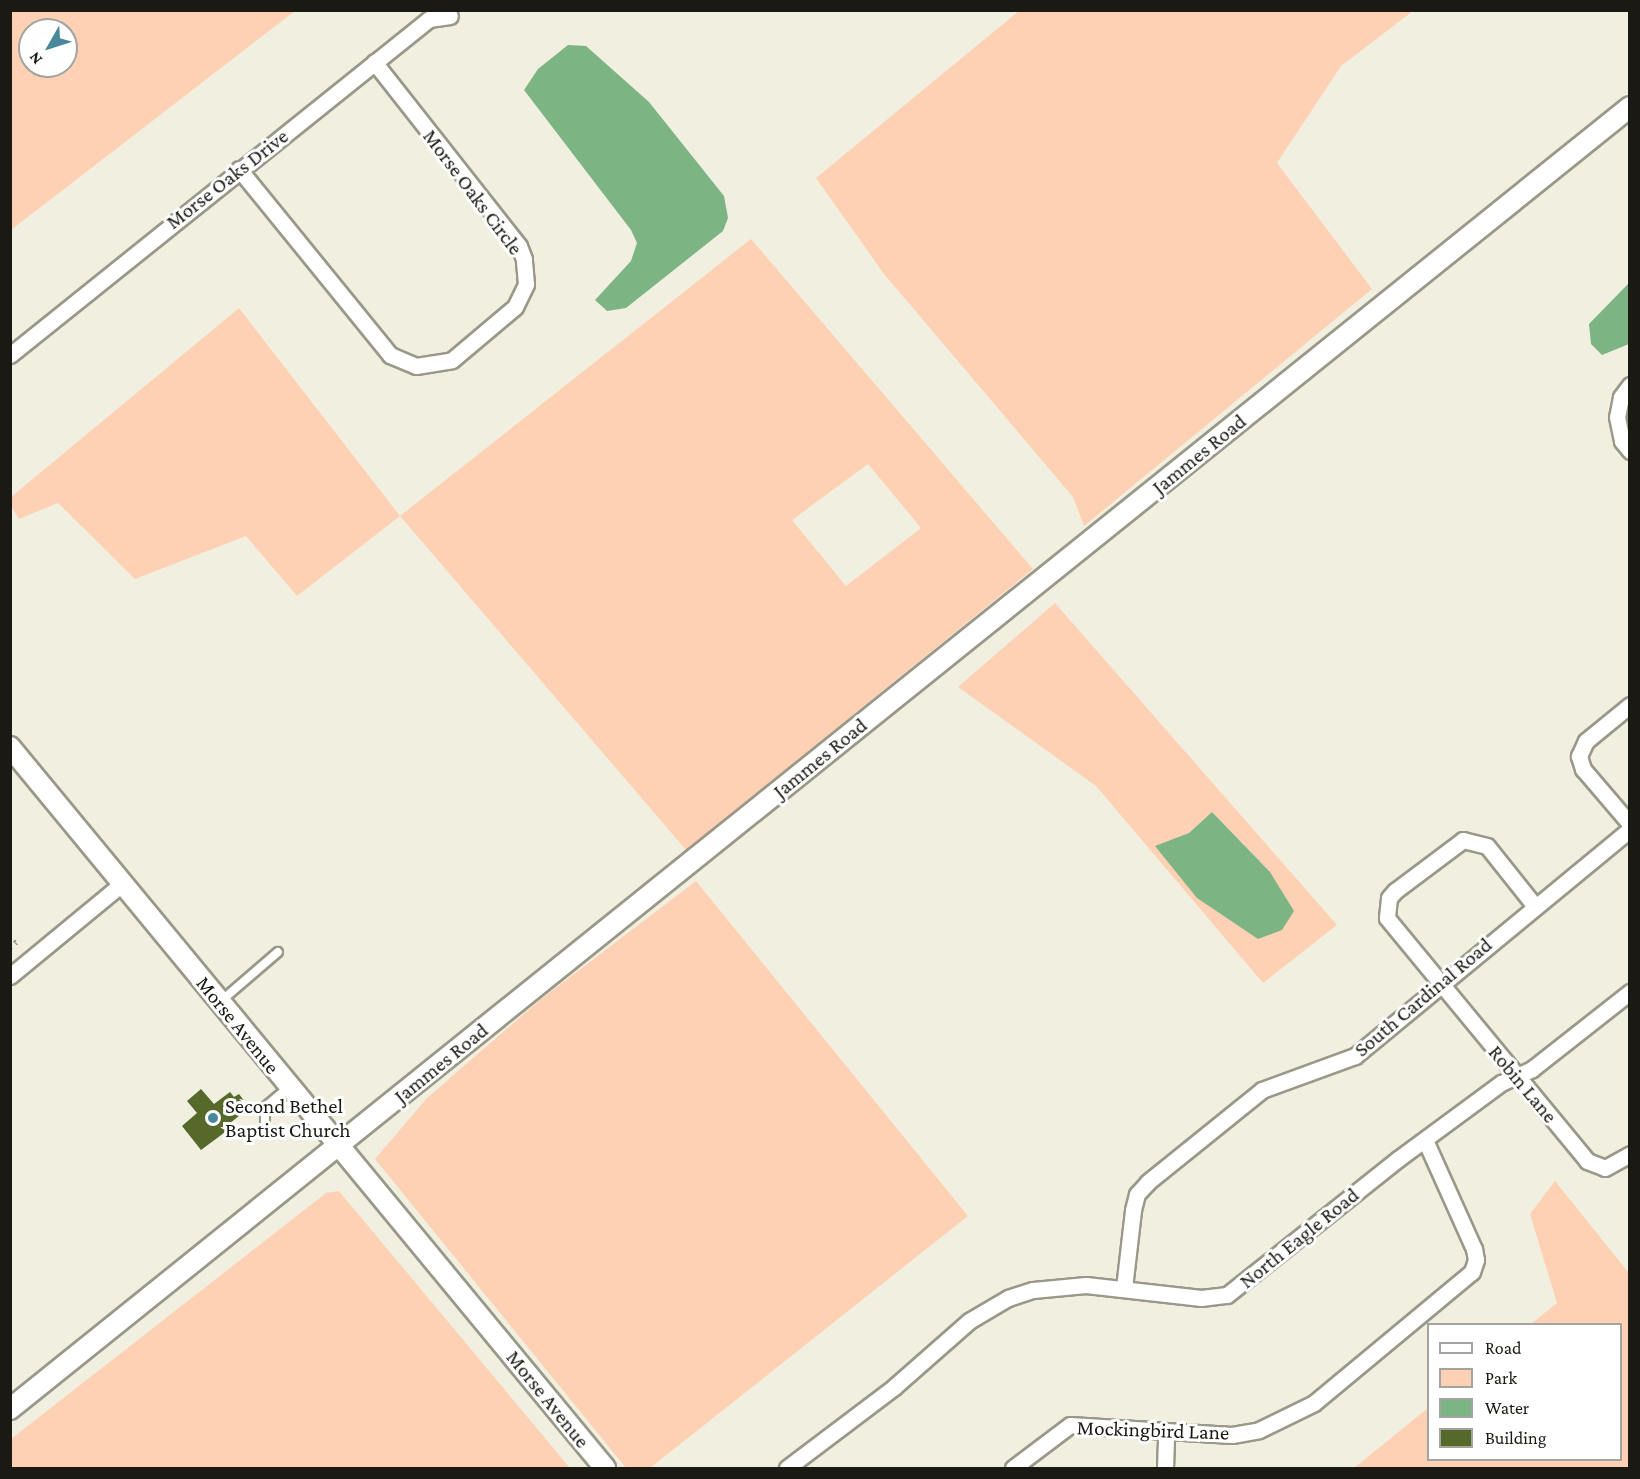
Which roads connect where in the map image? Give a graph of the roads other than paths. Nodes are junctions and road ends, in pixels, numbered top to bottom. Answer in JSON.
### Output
{"nodes":[{"id":1,"x":450,"y":16,"type":"dead end"},
{"id":2,"x":374,"y":63,"type":"junction"},
{"id":3,"x":1629,"y":107,"type":"edge"},
{"id":4,"x":239,"y":170,"type":"junction"},
{"id":5,"x":10,"y":355,"type":"edge"},
{"id":6,"x":1629,"y":385,"type":"edge"},
{"id":7,"x":1629,"y":451,"type":"edge"},
{"id":8,"x":1629,"y":705,"type":"edge"},
{"id":9,"x":10,"y":747,"type":"edge"},
{"id":10,"x":1629,"y":824,"type":"edge"},
{"id":11,"x":1629,"y":829,"type":"edge"},
{"id":12,"x":123,"y":883,"type":"junction"},
{"id":13,"x":1534,"y":905,"type":"junction"},
{"id":14,"x":278,"y":952,"type":"dead end"},
{"id":15,"x":10,"y":976,"type":"edge"},
{"id":16,"x":1440,"y":984,"type":"junction"},
{"id":17,"x":1629,"y":992,"type":"edge"},
{"id":18,"x":220,"y":1002,"type":"junction"},
{"id":19,"x":1516,"y":1076,"type":"junction"},
{"id":20,"x":290,"y":1087,"type":"junction"},
{"id":21,"x":265,"y":1133,"type":"dead end"},
{"id":22,"x":1426,"y":1142,"type":"junction"},
{"id":23,"x":337,"y":1146,"type":"junction"},
{"id":24,"x":1629,"y":1154,"type":"edge"},
{"id":25,"x":1124,"y":1288,"type":"junction"},
{"id":26,"x":10,"y":1409,"type":"edge"},
{"id":27,"x":1166,"y":1433,"type":"junction"},
{"id":28,"x":605,"y":1468,"type":"edge"},
{"id":29,"x":787,"y":1468,"type":"edge"},
{"id":30,"x":1013,"y":1468,"type":"edge"},
{"id":31,"x":1165,"y":1468,"type":"edge"}],
"edges":[{"from":1,"to":2,"type":"street","name":"Morse Oaks Drive"},
{"from":2,"to":4,"type":"street","name":"Morse Oaks Drive"},
{"from":2,"to":4,"type":"street","name":"Morse Oaks Circle"},
{"from":3,"to":23,"type":"street","name":"Jammes Road"},
{"from":4,"to":5,"type":"street","name":"Morse Oaks Drive"},
{"from":6,"to":7,"type":"street"},
{"from":8,"to":10,"type":"street"},
{"from":9,"to":12,"type":"street","name":"Morse Avenue"},
{"from":11,"to":13,"type":"street","name":"South Cardinal Road"},
{"from":12,"to":15,"type":"street"},
{"from":12,"to":18,"type":"street","name":"Morse Avenue"},
{"from":13,"to":16,"type":"street","name":"South Cardinal Road"},
{"from":13,"to":16,"type":"street","name":"Robin Lane"},
{"from":14,"to":18,"type":"lane"},
{"from":16,"to":19,"type":"street","name":"Robin Lane"},
{"from":16,"to":25,"type":"street","name":"South Cardinal Road"},
{"from":17,"to":19,"type":"street","name":"North Eagle Road"},
{"from":18,"to":20,"type":"street","name":"Morse Avenue"},
{"from":19,"to":22,"type":"street","name":"North Eagle Road"},
{"from":19,"to":24,"type":"street","name":"Robin Lane"},
{"from":20,"to":21,"type":"lane"},
{"from":20,"to":23,"type":"street","name":"Morse Avenue"},
{"from":22,"to":25,"type":"street","name":"North Eagle Road"},
{"from":22,"to":27,"type":"street","name":"Mockingbird Lane"},
{"from":23,"to":26,"type":"street","name":"Jammes Road"},
{"from":23,"to":28,"type":"street","name":"Morse Avenue"},
{"from":25,"to":29,"type":"street","name":"North Eagle Road"},
{"from":27,"to":30,"type":"street","name":"Mockingbird Lane"},
{"from":27,"to":31,"type":"street"}]}
